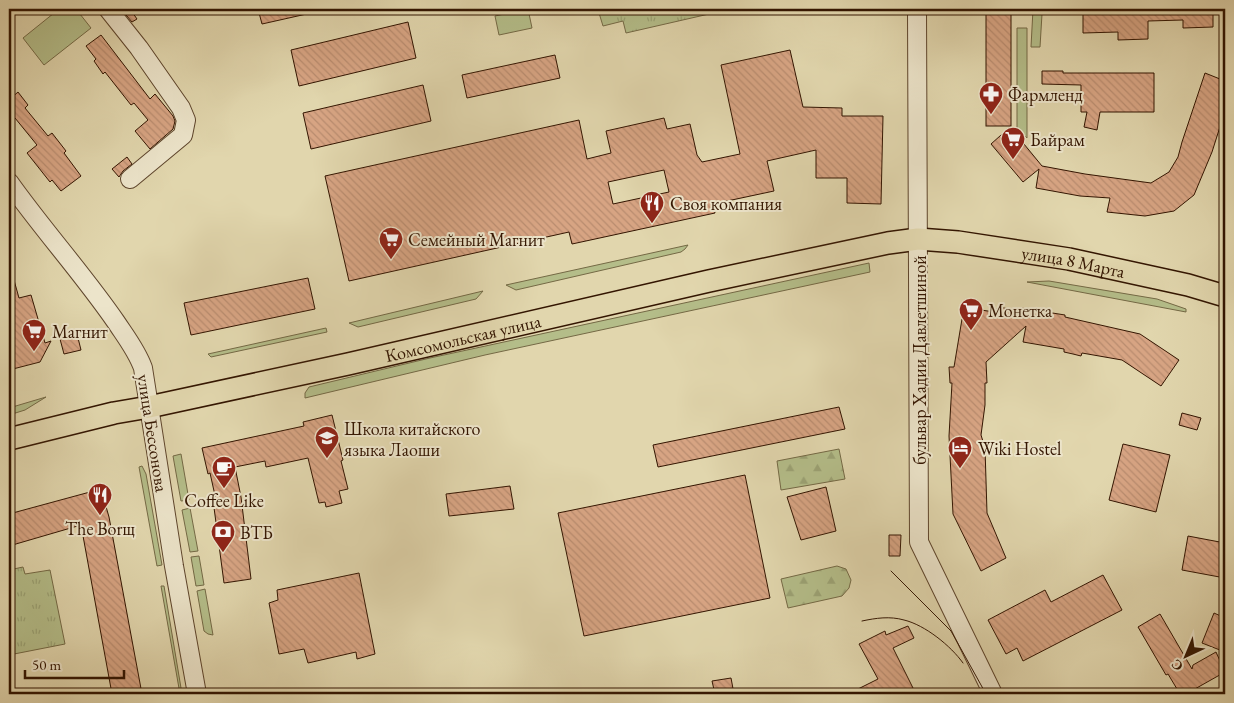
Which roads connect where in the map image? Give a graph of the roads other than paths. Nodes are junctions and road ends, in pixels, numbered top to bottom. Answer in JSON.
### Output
{"nodes":[{"id":1,"x":108,"y":9,"type":"edge"},
{"id":2,"x":917,"y":9,"type":"edge"},
{"id":3,"x":130,"y":178,"type":"dead end"},
{"id":4,"x":9,"y":182,"type":"edge"},
{"id":5,"x":918,"y":240,"type":"junction"},
{"id":6,"x":1225,"y":296,"type":"edge"},
{"id":7,"x":149,"y":407,"type":"junction"},
{"id":8,"x":9,"y":439,"type":"edge"},
{"id":9,"x":197,"y":694,"type":"edge"},
{"id":10,"x":993,"y":694,"type":"edge"}],
"edges":[{"from":1,"to":3,"type":"street"},
{"from":2,"to":5,"type":"street","name":"бульвар Хадии Давлетшиной"},
{"from":4,"to":7,"type":"street","name":"улица Бессонова"},
{"from":5,"to":6,"type":"main road","name":"улица 8 Марта"},
{"from":5,"to":7,"type":"main road","name":"Комсомольская улица"},
{"from":5,"to":10,"type":"street","name":"бульвар Хадии Давлетшиной"},
{"from":7,"to":8,"type":"main road","name":"Комсомольская улица"},
{"from":7,"to":9,"type":"street","name":"улица Бессонова"}]}
